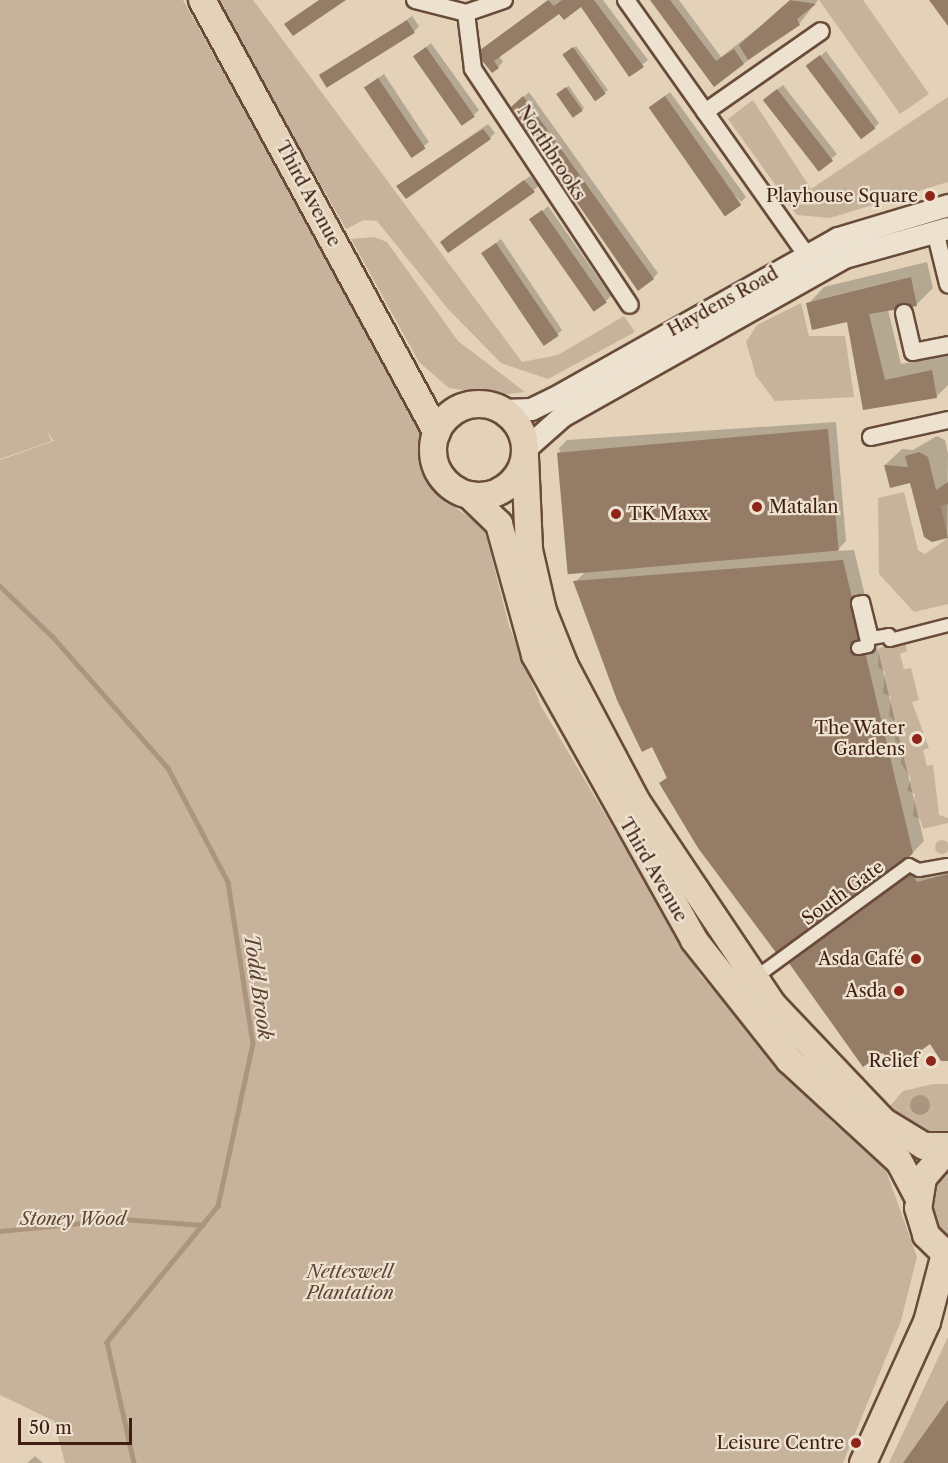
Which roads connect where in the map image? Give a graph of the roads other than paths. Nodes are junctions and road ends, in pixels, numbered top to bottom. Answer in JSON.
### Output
{"nodes":[{"id":1,"x":202,"y":0,"type":"edge"},
{"id":2,"x":416,"y":0,"type":"edge"},
{"id":3,"x":504,"y":0,"type":"edge"},
{"id":4,"x":626,"y":0,"type":"edge"},
{"id":5,"x":466,"y":13,"type":"junction"},
{"id":6,"x":820,"y":31,"type":"dead end"},
{"id":7,"x":705,"y":112,"type":"junction"},
{"id":8,"x":948,"y":205,"type":"edge"},
{"id":9,"x":942,"y":229,"type":"edge"},
{"id":10,"x":811,"y":264,"type":"junction"},
{"id":11,"x":948,"y":284,"type":"edge"},
{"id":12,"x":630,"y":304,"type":"dead end"},
{"id":13,"x":904,"y":313,"type":"dead end"},
{"id":14,"x":948,"y":345,"type":"edge"},
{"id":15,"x":414,"y":388,"type":"junction"},
{"id":16,"x":460,"y":408,"type":"junction"},
{"id":17,"x":503,"y":410,"type":"junction"},
{"id":18,"x":948,"y":420,"type":"edge"},
{"id":19,"x":437,"y":432,"type":"junction"},
{"id":20,"x":871,"y":437,"type":"dead end"},
{"id":21,"x":525,"y":453,"type":"junction"},
{"id":22,"x":469,"y":495,"type":"junction"},
{"id":23,"x":948,"y":625,"type":"edge"},
{"id":24,"x":858,"y":648,"type":"dead end"},
{"id":25,"x":948,"y":865,"type":"edge"},
{"id":26,"x":763,"y":972,"type":"dead end"},
{"id":27,"x":948,"y":1147,"type":"edge"},
{"id":28,"x":918,"y":1196,"type":"junction"},
{"id":29,"x":946,"y":1255,"type":"edge"},
{"id":30,"x":948,"y":1299,"type":"edge"},
{"id":31,"x":927,"y":1322,"type":"junction"},
{"id":32,"x":863,"y":1463,"type":"edge"}],
"edges":[{"from":1,"to":15,"type":"main road","name":"Third Avenue"},
{"from":2,"to":5,"type":"street"},
{"from":3,"to":5,"type":"street"},
{"from":4,"to":7,"type":"street"},
{"from":5,"to":12,"type":"street","name":"Northbrooks"},
{"from":6,"to":7,"type":"street"},
{"from":7,"to":10,"type":"street"},
{"from":8,"to":10,"type":"street","name":"Haydens Road"},
{"from":9,"to":10,"type":"street","name":"Haydens Road"},
{"from":9,"to":11,"type":"street"},
{"from":10,"to":17,"type":"street","name":"Haydens Road"},
{"from":10,"to":21,"type":"street","name":"Haydens Road"},
{"from":13,"to":14,"type":"street"},
{"from":15,"to":16,"type":"main road"},
{"from":15,"to":19,"type":"main road","name":"Third Avenue"},
{"from":16,"to":17,"type":"main road"},
{"from":16,"to":19,"type":"main road"},
{"from":17,"to":21,"type":"main road"},
{"from":18,"to":20,"type":"street"},
{"from":19,"to":22,"type":"main road"},
{"from":21,"to":22,"type":"main road"},
{"from":21,"to":27,"type":"main road","name":"Third Avenue"},
{"from":22,"to":28,"type":"main road","name":"Third Avenue"},
{"from":23,"to":24,"type":"street"},
{"from":25,"to":26,"type":"street","name":"South Gate"},
{"from":27,"to":28,"type":"main road"},
{"from":28,"to":29,"type":"main road","name":"Third Avenue"},
{"from":29,"to":31,"type":"main road"},
{"from":30,"to":31,"type":"main road"},
{"from":31,"to":32,"type":"main road"}]}
